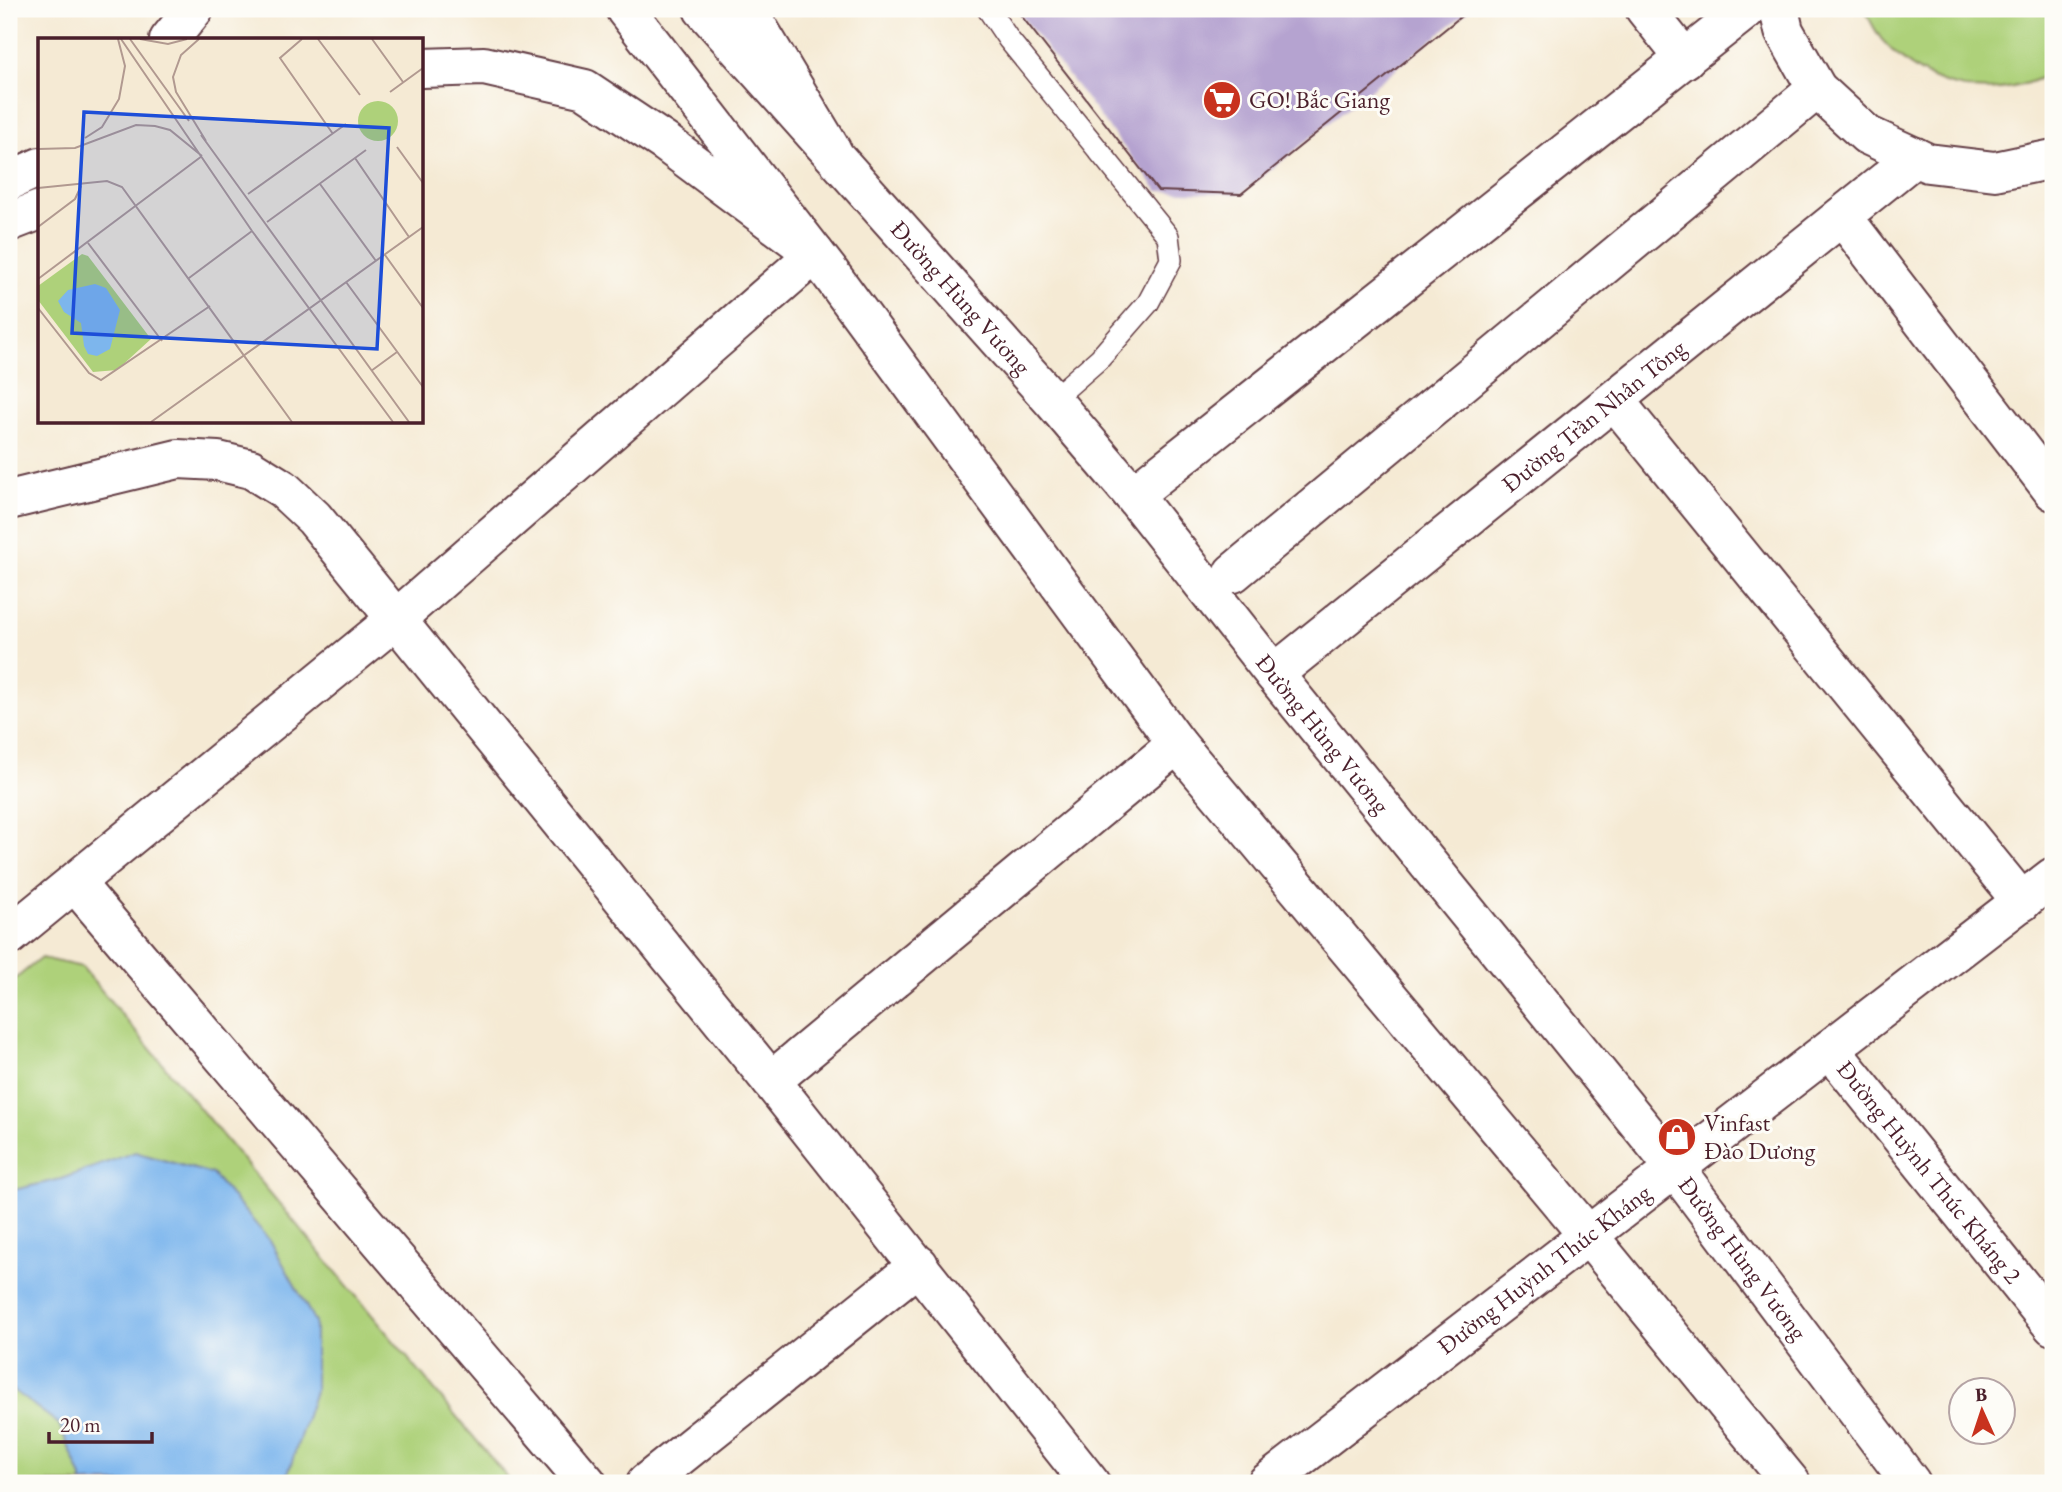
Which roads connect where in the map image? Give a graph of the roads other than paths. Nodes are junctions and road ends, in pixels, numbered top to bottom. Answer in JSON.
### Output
{"nodes":[{"id":1,"x":194,"y":9,"type":"edge"},
{"id":2,"x":625,"y":9,"type":"edge"},
{"id":3,"x":702,"y":9,"type":"edge"},
{"id":4,"x":747,"y":9,"type":"edge"},
{"id":5,"x":988,"y":9,"type":"edge"},
{"id":6,"x":1646,"y":9,"type":"edge"},
{"id":7,"x":1747,"y":9,"type":"edge"},
{"id":8,"x":1779,"y":9,"type":"edge"},
{"id":9,"x":171,"y":38,"type":"edge"},
{"id":10,"x":1685,"y":60,"type":"junction"},
{"id":11,"x":424,"y":68,"type":"edge"},
{"id":12,"x":1817,"y":89,"type":"junction"},
{"id":13,"x":832,"y":151,"type":"junction"},
{"id":14,"x":1915,"y":157,"type":"junction"},
{"id":15,"x":2053,"y":159,"type":"edge"},
{"id":16,"x":38,"y":168,"type":"edge"},
{"id":17,"x":9,"y":181,"type":"edge"},
{"id":18,"x":38,"y":211,"type":"edge"},
{"id":19,"x":1842,"y":216,"type":"junction"},
{"id":20,"x":9,"y":222,"type":"edge"},
{"id":21,"x":816,"y":254,"type":"junction"},
{"id":22,"x":1052,"y":400,"type":"junction"},
{"id":23,"x":1615,"y":401,"type":"junction"},
{"id":24,"x":2053,"y":491,"type":"edge"},
{"id":25,"x":1133,"y":495,"type":"junction"},
{"id":26,"x":9,"y":500,"type":"edge"},
{"id":27,"x":1233,"y":573,"type":"dead end"},
{"id":28,"x":396,"y":619,"type":"junction"},
{"id":29,"x":1274,"y":674,"type":"junction"},
{"id":30,"x":1177,"y":744,"type":"junction"},
{"id":31,"x":2053,"y":877,"type":"edge"},
{"id":32,"x":75,"y":883,"type":"junction"},
{"id":33,"x":2022,"y":902,"type":"junction"},
{"id":34,"x":9,"y":936,"type":"edge"},
{"id":35,"x":1830,"y":1049,"type":"junction"},
{"id":36,"x":771,"y":1081,"type":"junction"},
{"id":37,"x":1674,"y":1167,"type":"junction"},
{"id":38,"x":1587,"y":1234,"type":"junction"},
{"id":39,"x":919,"y":1265,"type":"junction"},
{"id":40,"x":2053,"y":1326,"type":"edge"},
{"id":41,"x":587,"y":1483,"type":"edge"},
{"id":42,"x":646,"y":1483,"type":"edge"},
{"id":43,"x":1090,"y":1483,"type":"edge"},
{"id":44,"x":1267,"y":1483,"type":"edge"},
{"id":45,"x":1791,"y":1483,"type":"edge"},
{"id":46,"x":1911,"y":1483,"type":"edge"}],
"edges":[{"from":1,"to":9,"type":"main road"},
{"from":2,"to":21,"type":"main road"},
{"from":3,"to":13,"type":"main road","name":"Đường Hùng Vương"},
{"from":4,"to":13,"type":"main road"},
{"from":5,"to":22,"type":"lane"},
{"from":6,"to":10,"type":"main road"},
{"from":7,"to":10,"type":"main road"},
{"from":8,"to":12,"type":"main road"},
{"from":10,"to":25,"type":"main road"},
{"from":11,"to":21,"type":"main road"},
{"from":12,"to":14,"type":"main road"},
{"from":12,"to":27,"type":"main road"},
{"from":13,"to":22,"type":"main road","name":"Đường Hùng Vương"},
{"from":14,"to":15,"type":"main road"},
{"from":14,"to":19,"type":"main road","name":"Đường Trần Nhân Tông"},
{"from":16,"to":17,"type":"main road"},
{"from":18,"to":20,"type":"main road"},
{"from":19,"to":23,"type":"main road","name":"Đường Trần Nhân Tông"},
{"from":19,"to":24,"type":"main road"},
{"from":21,"to":28,"type":"main road"},
{"from":21,"to":30,"type":"main road"},
{"from":22,"to":25,"type":"main road","name":"Đường Hùng Vương"},
{"from":23,"to":29,"type":"main road","name":"Đường Trần Nhân Tông"},
{"from":23,"to":33,"type":"main road"},
{"from":25,"to":29,"type":"main road","name":"Đường Hùng Vương"},
{"from":26,"to":28,"type":"main road"},
{"from":28,"to":32,"type":"main road"},
{"from":28,"to":36,"type":"main road"},
{"from":29,"to":37,"type":"main road","name":"Đường Hùng Vương"},
{"from":30,"to":36,"type":"main road"},
{"from":30,"to":38,"type":"main road"},
{"from":31,"to":33,"type":"main road","name":"Đường Huỳnh Thúc Kháng"},
{"from":32,"to":34,"type":"main road"},
{"from":32,"to":41,"type":"main road"},
{"from":33,"to":35,"type":"main road","name":"Đường Huỳnh Thúc Kháng"},
{"from":35,"to":37,"type":"main road","name":"Đường Huỳnh Thúc Kháng"},
{"from":35,"to":40,"type":"main road","name":"Đường Huỳnh Thúc Kháng 2"},
{"from":36,"to":39,"type":"main road"},
{"from":37,"to":38,"type":"main road","name":"Đường Huỳnh Thúc Kháng"},
{"from":37,"to":46,"type":"main road","name":"Đường Hùng Vương"},
{"from":38,"to":44,"type":"main road","name":"Đường Huỳnh Thúc Kháng"},
{"from":38,"to":45,"type":"main road"},
{"from":39,"to":42,"type":"main road"},
{"from":39,"to":43,"type":"main road"}]}
